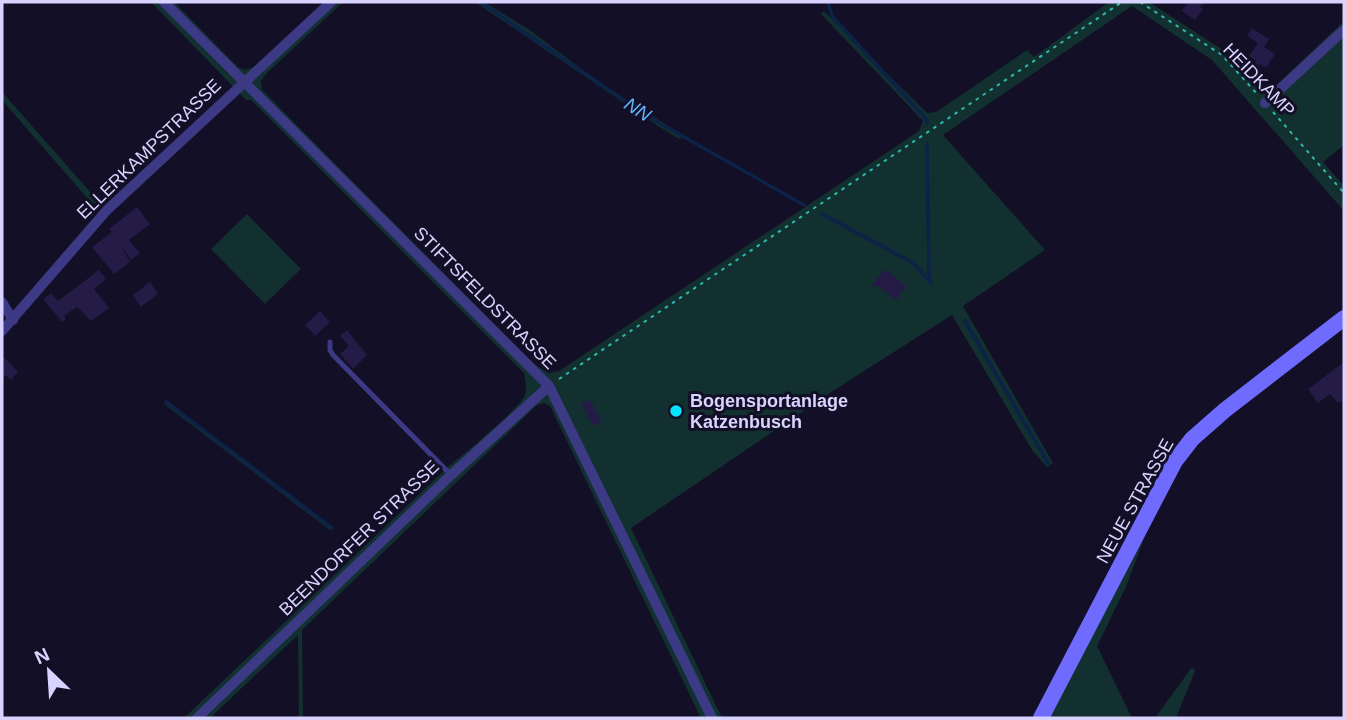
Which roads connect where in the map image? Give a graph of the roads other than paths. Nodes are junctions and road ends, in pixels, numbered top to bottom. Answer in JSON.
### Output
{"nodes":[{"id":1,"x":164,"y":2,"type":"edge"},
{"id":2,"x":331,"y":2,"type":"edge"},
{"id":3,"x":1344,"y":30,"type":"edge"},
{"id":4,"x":244,"y":82,"type":"junction"},
{"id":5,"x":1265,"y":103,"type":"road end"},
{"id":6,"x":2,"y":302,"type":"edge"},
{"id":7,"x":1344,"y":318,"type":"edge"},
{"id":8,"x":12,"y":320,"type":"junction"},
{"id":9,"x":2,"y":331,"type":"edge"},
{"id":10,"x":330,"y":341,"type":"dead end"},
{"id":11,"x":549,"y":386,"type":"junction"},
{"id":12,"x":451,"y":475,"type":"junction"},
{"id":13,"x":197,"y":718,"type":"edge"},
{"id":14,"x":712,"y":718,"type":"edge"},
{"id":15,"x":1041,"y":718,"type":"edge"}],
"edges":[{"from":1,"to":4,"type":"street","name":"STIFTSFELDSTRASSE"},
{"from":2,"to":4,"type":"street","name":"ELLERKAMPSTRASSE"},
{"from":3,"to":5,"type":"street"},
{"from":4,"to":8,"type":"street","name":"ELLERKAMPSTRASSE"},
{"from":4,"to":11,"type":"street","name":"STIFTSFELDSTRASSE"},
{"from":6,"to":8,"type":"street"},
{"from":7,"to":15,"type":"street","name":"NEUE STRASSE"},
{"from":8,"to":9,"type":"street","name":"ELLERKAMPSTRASSE"},
{"from":10,"to":12,"type":"lane"},
{"from":11,"to":12,"type":"street","name":"BEENDORFER STRASSE"},
{"from":11,"to":14,"type":"street","name":"STIFTSFELDSTRASSE"},
{"from":12,"to":13,"type":"street","name":"BEENDORFER STRASSE"}]}
